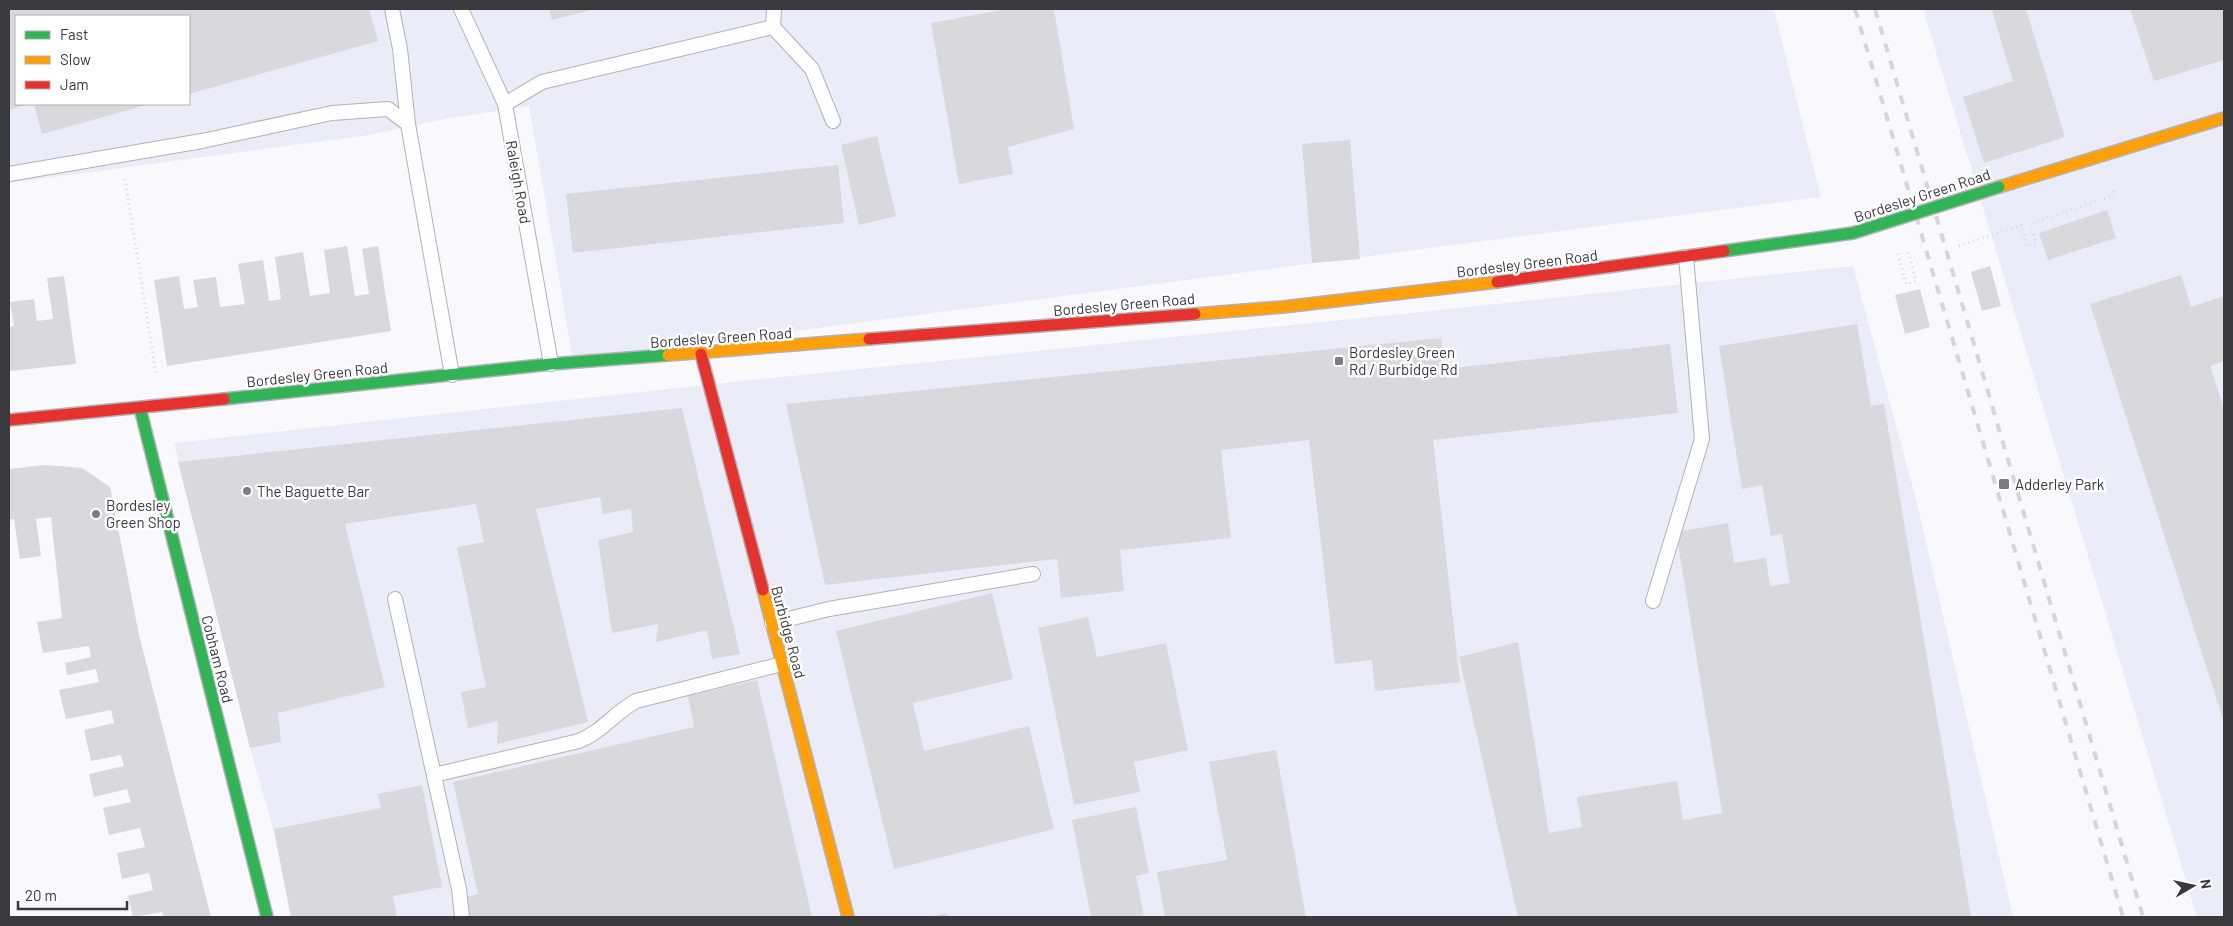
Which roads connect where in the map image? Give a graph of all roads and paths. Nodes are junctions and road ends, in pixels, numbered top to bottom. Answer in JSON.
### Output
{"nodes":[{"id":1,"x":392,"y":9,"type":"edge"},
{"id":2,"x":461,"y":9,"type":"edge"},
{"id":3,"x":774,"y":9,"type":"edge"},
{"id":4,"x":773,"y":27,"type":"junction"},
{"id":5,"x":505,"y":104,"type":"junction"},
{"id":6,"x":833,"y":121,"type":"dead end"},
{"id":7,"x":2220,"y":122,"type":"edge"},
{"id":8,"x":408,"y":124,"type":"junction"},
{"id":9,"x":2102,"y":155,"type":"junction"},
{"id":10,"x":9,"y":174,"type":"edge"},
{"id":11,"x":125,"y":178,"type":"dead end"},
{"id":12,"x":1889,"y":222,"type":"junction"},
{"id":13,"x":1959,"y":246,"type":"dead end"},
{"id":14,"x":1912,"y":248,"type":"dead end"},
{"id":15,"x":1686,"y":257,"type":"junction"},
{"id":16,"x":701,"y":354,"type":"junction"},
{"id":17,"x":551,"y":364,"type":"junction"},
{"id":18,"x":452,"y":375,"type":"junction"},
{"id":19,"x":161,"y":406,"type":"junction"},
{"id":20,"x":140,"y":408,"type":"junction"},
{"id":21,"x":9,"y":420,"type":"edge"},
{"id":22,"x":1033,"y":574,"type":"dead end"},
{"id":23,"x":395,"y":599,"type":"dead end"},
{"id":24,"x":1653,"y":601,"type":"dead end"},
{"id":25,"x":772,"y":623,"type":"junction"},
{"id":26,"x":782,"y":664,"type":"junction"},
{"id":27,"x":434,"y":775,"type":"junction"},
{"id":28,"x":267,"y":917,"type":"edge"},
{"id":29,"x":462,"y":917,"type":"edge"},
{"id":30,"x":848,"y":917,"type":"edge"}],
"edges":[{"from":1,"to":8,"type":"lane"},
{"from":2,"to":5,"type":"lane","name":"Raleigh Road"},
{"from":3,"to":4,"type":"lane"},
{"from":4,"to":5,"type":"lane"},
{"from":4,"to":6,"type":"lane"},
{"from":5,"to":17,"type":"lane","name":"Raleigh Road"},
{"from":7,"to":9,"type":"main road","name":"Bordesley Green Road"},
{"from":8,"to":10,"type":"lane"},
{"from":8,"to":18,"type":"lane"},
{"from":9,"to":12,"type":"main road","name":"Bordesley Green Road","bridge":true},
{"from":9,"to":13,"type":"path"},
{"from":11,"to":19,"type":"path"},
{"from":12,"to":14,"type":"path"},
{"from":12,"to":15,"type":"main road","name":"Bordesley Green Road","bridge":true},
{"from":15,"to":16,"type":"main road","name":"Bordesley Green Road"},
{"from":15,"to":24,"type":"lane"},
{"from":16,"to":17,"type":"main road","name":"Bordesley Green Road"},
{"from":16,"to":25,"type":"main road","name":"Burbidge Road"},
{"from":17,"to":18,"type":"main road","name":"Bordesley Green Road"},
{"from":18,"to":19,"type":"main road","name":"Bordesley Green Road"},
{"from":19,"to":20,"type":"main road","name":"Bordesley Green Road"},
{"from":20,"to":21,"type":"main road","name":"Bordesley Green Road"},
{"from":20,"to":28,"type":"main road","name":"Cobham Road"},
{"from":22,"to":25,"type":"lane"},
{"from":23,"to":27,"type":"lane"},
{"from":25,"to":26,"type":"main road","name":"Burbidge Road"},
{"from":26,"to":27,"type":"lane"},
{"from":26,"to":30,"type":"main road","name":"Burbidge Road"},
{"from":27,"to":29,"type":"lane"}]}
